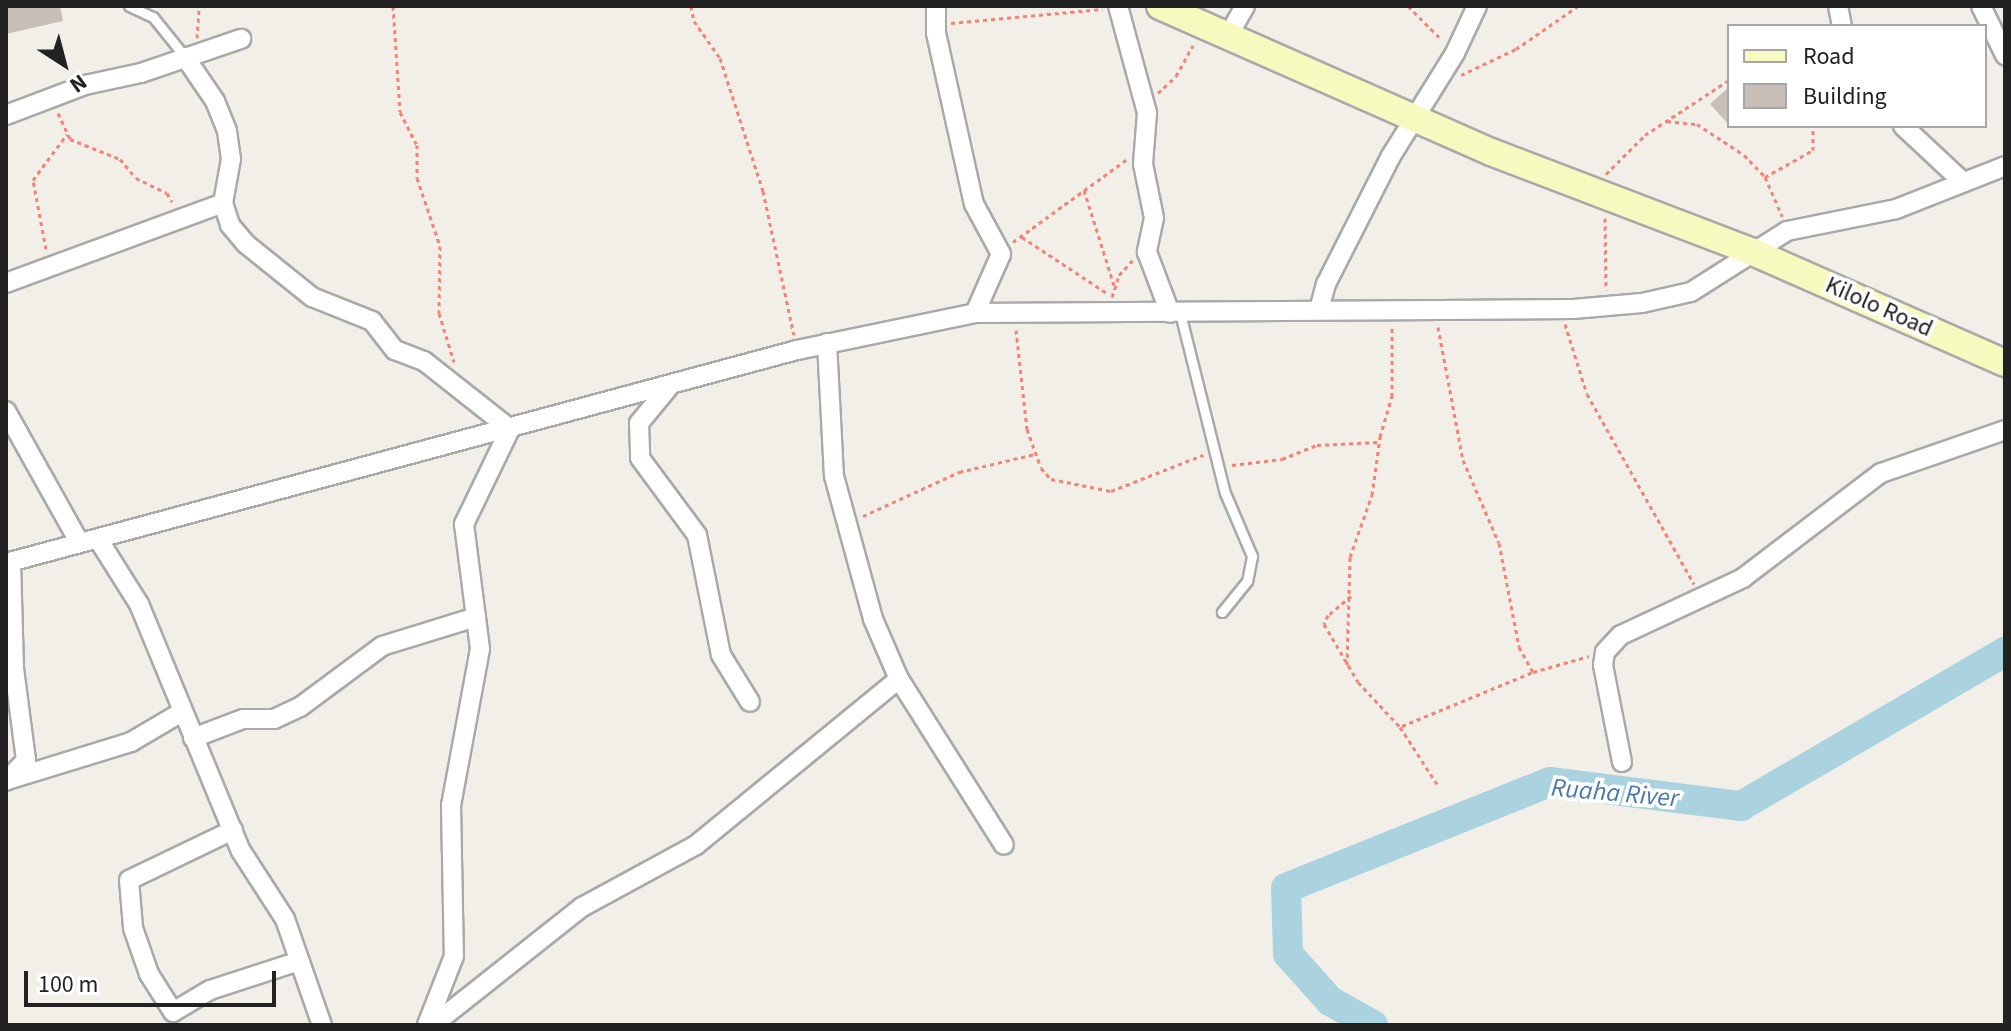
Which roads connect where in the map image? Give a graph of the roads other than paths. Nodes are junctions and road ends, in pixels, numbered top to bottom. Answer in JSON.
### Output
{"nodes":[{"id":1,"x":129,"y":6,"type":"edge"},
{"id":2,"x":1160,"y":6,"type":"edge"},
{"id":3,"x":1245,"y":6,"type":"edge"},
{"id":4,"x":1477,"y":6,"type":"edge"},
{"id":5,"x":1981,"y":6,"type":"edge"},
{"id":6,"x":1118,"y":7,"type":"edge"},
{"id":7,"x":936,"y":14,"type":"edge"},
{"id":8,"x":1229,"y":34,"type":"junction"},
{"id":9,"x":241,"y":39,"type":"dead end"},
{"id":10,"x":190,"y":55,"type":"junction"},
{"id":11,"x":2005,"y":55,"type":"edge"},
{"id":12,"x":6,"y":115,"type":"edge"},
{"id":13,"x":1414,"y":117,"type":"junction"},
{"id":14,"x":1905,"y":128,"type":"edge"},
{"id":15,"x":2005,"y":166,"type":"edge"},
{"id":16,"x":1963,"y":182,"type":"junction"},
{"id":17,"x":223,"y":203,"type":"junction"},
{"id":18,"x":1753,"y":252,"type":"junction"},
{"id":19,"x":6,"y":283,"type":"edge"},
{"id":20,"x":1319,"y":310,"type":"junction"},
{"id":21,"x":975,"y":313,"type":"junction"},
{"id":22,"x":1175,"y":313,"type":"junction"},
{"id":23,"x":827,"y":343,"type":"junction"},
{"id":24,"x":2005,"y":363,"type":"edge"},
{"id":25,"x":670,"y":386,"type":"junction"},
{"id":26,"x":6,"y":411,"type":"edge"},
{"id":27,"x":510,"y":429,"type":"junction"},
{"id":28,"x":2005,"y":430,"type":"edge"},
{"id":29,"x":98,"y":539,"type":"junction"},
{"id":30,"x":78,"y":540,"type":"junction"},
{"id":31,"x":8,"y":562,"type":"edge"},
{"id":32,"x":1222,"y":612,"type":"dead end"},
{"id":33,"x":476,"y":617,"type":"junction"},
{"id":34,"x":899,"y":679,"type":"junction"},
{"id":35,"x":750,"y":702,"type":"dead end"},
{"id":36,"x":182,"y":712,"type":"junction"},
{"id":37,"x":193,"y":738,"type":"junction"},
{"id":38,"x":1622,"y":762,"type":"dead end"},
{"id":39,"x":6,"y":781,"type":"edge"},
{"id":40,"x":233,"y":830,"type":"junction"},
{"id":41,"x":1004,"y":845,"type":"dead end"},
{"id":42,"x":299,"y":961,"type":"junction"},
{"id":43,"x":322,"y":1025,"type":"edge"},
{"id":44,"x":427,"y":1025,"type":"edge"},
{"id":45,"x":433,"y":1025,"type":"edge"}],
"edges":[{"from":1,"to":10,"type":"lane"},
{"from":2,"to":8,"type":"main road","name":"Kilolo Road"},
{"from":3,"to":8,"type":"street"},
{"from":4,"to":13,"type":"street"},
{"from":5,"to":11,"type":"street"},
{"from":6,"to":22,"type":"street"},
{"from":7,"to":21,"type":"street"},
{"from":8,"to":13,"type":"main road","name":"Kilolo Road"},
{"from":9,"to":10,"type":"street"},
{"from":10,"to":12,"type":"street"},
{"from":10,"to":17,"type":"street"},
{"from":13,"to":18,"type":"main road","name":"Kilolo Road"},
{"from":13,"to":20,"type":"street"},
{"from":14,"to":16,"type":"street"},
{"from":15,"to":16,"type":"street"},
{"from":16,"to":18,"type":"street"},
{"from":17,"to":19,"type":"street"},
{"from":17,"to":27,"type":"street"},
{"from":18,"to":20,"type":"street"},
{"from":18,"to":24,"type":"main road","name":"Kilolo Road"},
{"from":20,"to":22,"type":"street"},
{"from":21,"to":22,"type":"street"},
{"from":21,"to":23,"type":"street"},
{"from":22,"to":32,"type":"lane"},
{"from":23,"to":25,"type":"street"},
{"from":23,"to":34,"type":"street"},
{"from":25,"to":27,"type":"street"},
{"from":25,"to":35,"type":"street"},
{"from":26,"to":30,"type":"street"},
{"from":27,"to":29,"type":"street"},
{"from":27,"to":33,"type":"street"},
{"from":28,"to":38,"type":"street"},
{"from":29,"to":30,"type":"street"},
{"from":29,"to":36,"type":"street"},
{"from":30,"to":31,"type":"street"},
{"from":31,"to":39,"type":"street"},
{"from":33,"to":37,"type":"street"},
{"from":33,"to":44,"type":"street"},
{"from":34,"to":41,"type":"street"},
{"from":34,"to":45,"type":"street"},
{"from":36,"to":37,"type":"street"},
{"from":36,"to":39,"type":"street"},
{"from":37,"to":40,"type":"street"},
{"from":40,"to":42,"type":"street"},
{"from":40,"to":42,"type":"street"},
{"from":42,"to":43,"type":"street"}]}
